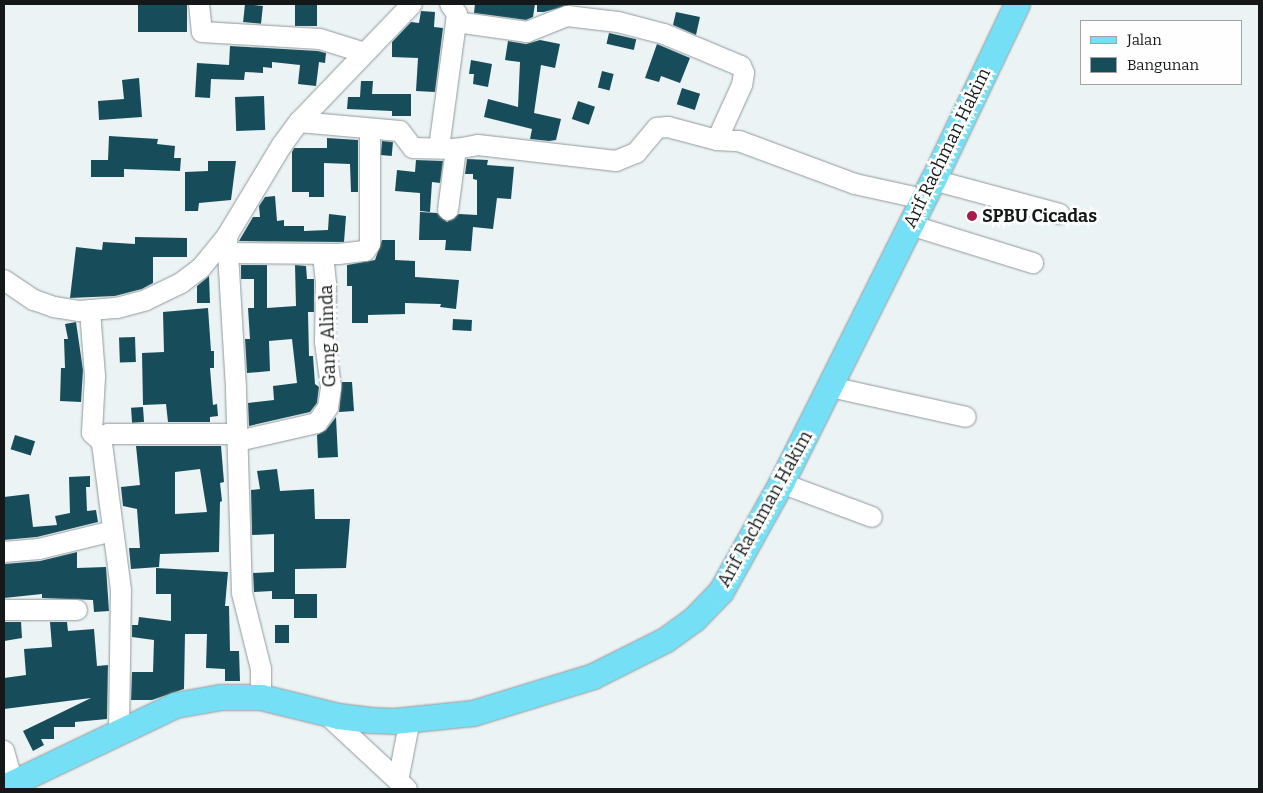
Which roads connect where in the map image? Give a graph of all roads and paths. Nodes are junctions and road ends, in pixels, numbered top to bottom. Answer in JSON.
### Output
{"nodes":[{"id":1,"x":199,"y":4,"type":"edge"},
{"id":2,"x":412,"y":4,"type":"edge"},
{"id":3,"x":1017,"y":4,"type":"edge"},
{"id":4,"x":453,"y":13,"type":"edge"},
{"id":5,"x":365,"y":53,"type":"junction"},
{"id":6,"x":299,"y":122,"type":"junction"},
{"id":7,"x":370,"y":129,"type":"junction"},
{"id":8,"x":717,"y":140,"type":"junction"},
{"id":9,"x":448,"y":149,"type":"junction"},
{"id":10,"x":928,"y":190,"type":"junction"},
{"id":11,"x":448,"y":210,"type":"dead end"},
{"id":12,"x":1060,"y":214,"type":"dead end"},
{"id":13,"x":910,"y":225,"type":"junction"},
{"id":14,"x":224,"y":245,"type":"junction"},
{"id":15,"x":323,"y":254,"type":"junction"},
{"id":16,"x":1033,"y":263,"type":"dead end"},
{"id":17,"x":4,"y":280,"type":"edge"},
{"id":18,"x":90,"y":310,"type":"junction"},
{"id":19,"x":830,"y":387,"type":"junction"},
{"id":20,"x":966,"y":417,"type":"dead end"},
{"id":21,"x":238,"y":438,"type":"junction"},
{"id":22,"x":101,"y":441,"type":"junction"},
{"id":23,"x":781,"y":483,"type":"junction"},
{"id":24,"x":872,"y":517,"type":"dead end"},
{"id":25,"x":113,"y":531,"type":"junction"},
{"id":26,"x":4,"y":552,"type":"edge"},
{"id":27,"x":4,"y":610,"type":"edge"},
{"id":28,"x":77,"y":610,"type":"dead end"},
{"id":29,"x":261,"y":697,"type":"junction"},
{"id":30,"x":324,"y":712,"type":"junction"},
{"id":31,"x":410,"y":719,"type":"junction"},
{"id":32,"x":119,"y":731,"type":"junction"},
{"id":33,"x":4,"y":751,"type":"edge"},
{"id":34,"x":8,"y":784,"type":"edge"},
{"id":35,"x":402,"y":785,"type":"edge"}],
"edges":[{"from":1,"to":5,"type":"street"},
{"from":2,"to":5,"type":"street"},
{"from":3,"to":10,"type":"main road","name":"Arif Rachman Hakim"},
{"from":4,"to":8,"type":"street"},
{"from":4,"to":9,"type":"street"},
{"from":5,"to":6,"type":"street"},
{"from":6,"to":7,"type":"street"},
{"from":6,"to":14,"type":"street"},
{"from":7,"to":9,"type":"street"},
{"from":7,"to":15,"type":"street"},
{"from":8,"to":9,"type":"street"},
{"from":8,"to":10,"type":"street"},
{"from":9,"to":11,"type":"street"},
{"from":10,"to":12,"type":"street"},
{"from":10,"to":13,"type":"main road","name":"Arif Rachman Hakim"},
{"from":13,"to":16,"type":"street"},
{"from":13,"to":19,"type":"main road","name":"Arif Rachman Hakim"},
{"from":14,"to":15,"type":"street"},
{"from":14,"to":18,"type":"street"},
{"from":14,"to":21,"type":"street"},
{"from":15,"to":21,"type":"street","name":"Gang Alinda"},
{"from":17,"to":18,"type":"street"},
{"from":18,"to":22,"type":"street"},
{"from":19,"to":20,"type":"street"},
{"from":19,"to":23,"type":"main road","name":"Arif Rachman Hakim"},
{"from":21,"to":22,"type":"street","name":"Gang Alinda"},
{"from":21,"to":29,"type":"street"},
{"from":22,"to":25,"type":"street"},
{"from":23,"to":24,"type":"street"},
{"from":23,"to":31,"type":"main road","name":"Arif Rachman Hakim"},
{"from":25,"to":26,"type":"street"},
{"from":25,"to":32,"type":"street"},
{"from":27,"to":28,"type":"street"},
{"from":29,"to":30,"type":"main road","name":"Arif Rachman Hakim"},
{"from":29,"to":32,"type":"main road","name":"Arif Rachman Hakim"},
{"from":30,"to":31,"type":"main road","name":"Arif Rachman Hakim"},
{"from":30,"to":35,"type":"street"},
{"from":31,"to":35,"type":"street"},
{"from":32,"to":34,"type":"main road","name":"Arif Rachman Hakim"},
{"from":33,"to":34,"type":"street"}]}
